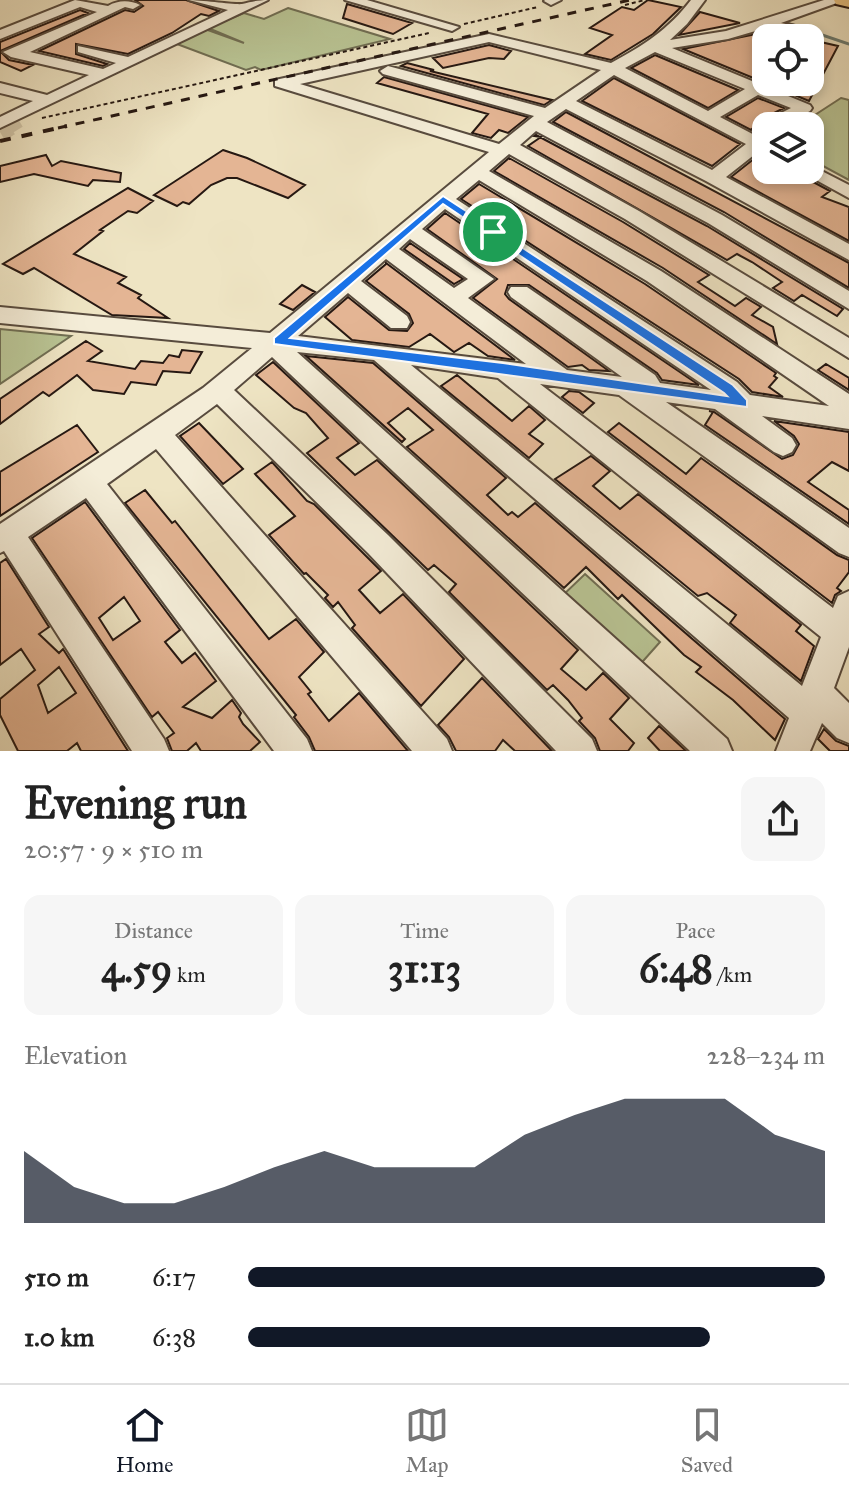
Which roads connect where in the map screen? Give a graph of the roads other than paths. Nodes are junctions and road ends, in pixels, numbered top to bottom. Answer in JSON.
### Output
{"nodes":[{"id":1,"x":352,"y":0,"type":"edge"},
{"id":2,"x":698,"y":0,"type":"edge"},
{"id":3,"x":838,"y":2,"type":"edge"},
{"id":4,"x":248,"y":3,"type":"edge"},
{"id":5,"x":133,"y":5,"type":"dead end"},
{"id":6,"x":196,"y":8,"type":"edge"},
{"id":7,"x":110,"y":11,"type":"junction"},
{"id":8,"x":685,"y":16,"type":"junction"},
{"id":9,"x":220,"y":20,"type":"junction"},
{"id":10,"x":769,"y":22,"type":"junction"},
{"id":11,"x":776,"y":24,"type":"edge"},
{"id":12,"x":452,"y":27,"type":"road end"},
{"id":13,"x":728,"y":35,"type":"junction"},
{"id":14,"x":709,"y":39,"type":"junction"},
{"id":15,"x":654,"y":46,"type":"junction"},
{"id":16,"x":8,"y":48,"type":"edge"},
{"id":17,"x":83,"y":49,"type":"dead end"},
{"id":18,"x":130,"y":62,"type":"junction"},
{"id":19,"x":692,"y":67,"type":"junction"},
{"id":20,"x":613,"y":68,"type":"junction"},
{"id":21,"x":388,"y":71,"type":"dead end"},
{"id":22,"x":105,"y":74,"type":"junction"},
{"id":23,"x":752,"y":84,"type":"edge"},
{"id":24,"x":0,"y":88,"type":"edge"},
{"id":25,"x":752,"y":93,"type":"edge"},
{"id":26,"x":781,"y":96,"type":"edge"},
{"id":27,"x":669,"y":97,"type":"junction"},
{"id":28,"x":49,"y":100,"type":"junction"},
{"id":29,"x":565,"y":102,"type":"junction"},
{"id":30,"x":653,"y":108,"type":"dead end"},
{"id":31,"x":798,"y":112,"type":"edge"},
{"id":32,"x":709,"y":117,"type":"junction"},
{"id":33,"x":541,"y":118,"type":"junction"},
{"id":34,"x":13,"y":119,"type":"edge"},
{"id":35,"x":752,"y":134,"type":"edge"},
{"id":36,"x":752,"y":144,"type":"edge"},
{"id":37,"x":504,"y":148,"type":"junction"},
{"id":38,"x":476,"y":171,"type":"junction"},
{"id":39,"x":713,"y":177,"type":"junction"},
{"id":40,"x":824,"y":179,"type":"edge"},
{"id":41,"x":849,"y":192,"type":"edge"},
{"id":42,"x":443,"y":199,"type":"junction"},
{"id":43,"x":409,"y":229,"type":"junction"},
{"id":44,"x":386,"y":249,"type":"junction"},
{"id":45,"x":849,"y":253,"type":"edge"},
{"id":46,"x":348,"y":282,"type":"junction"},
{"id":47,"x":519,"y":292,"type":"dead end"},
{"id":48,"x":453,"y":298,"type":"junction"},
{"id":49,"x":849,"y":301,"type":"edge"},
{"id":50,"x":0,"y":315,"type":"edge"},
{"id":51,"x":399,"y":322,"type":"dead end"},
{"id":52,"x":276,"y":343,"type":"junction"},
{"id":53,"x":849,"y":349,"type":"edge"},
{"id":54,"x":380,"y":352,"type":"junction"},
{"id":55,"x":503,"y":368,"type":"junction"},
{"id":56,"x":561,"y":378,"type":"junction"},
{"id":57,"x":624,"y":387,"type":"junction"},
{"id":58,"x":218,"y":390,"type":"junction"},
{"id":59,"x":653,"y":391,"type":"junction"},
{"id":60,"x":731,"y":402,"type":"junction"},
{"id":61,"x":849,"y":407,"type":"edge"},
{"id":62,"x":849,"y":419,"type":"edge"},
{"id":63,"x":159,"y":435,"type":"junction"},
{"id":64,"x":783,"y":445,"type":"dead end"},
{"id":65,"x":89,"y":482,"type":"junction"},
{"id":66,"x":4,"y":537,"type":"edge"},
{"id":67,"x":849,"y":544,"type":"edge"},
{"id":68,"x":844,"y":619,"type":"edge"},
{"id":69,"x":849,"y":726,"type":"edge"},
{"id":70,"x":806,"y":729,"type":"edge"},
{"id":71,"x":152,"y":751,"type":"edge"},
{"id":72,"x":295,"y":751,"type":"edge"},
{"id":73,"x":435,"y":751,"type":"edge"},
{"id":74,"x":580,"y":751,"type":"edge"},
{"id":75,"x":715,"y":751,"type":"edge"}],
"edges":[{"from":1,"to":12,"type":"street"},
{"from":2,"to":8,"type":"street"},
{"from":3,"to":10,"type":"street"},
{"from":4,"to":6,"type":"street"},
{"from":4,"to":9,"type":"street"},
{"from":5,"to":7,"type":"street"},
{"from":6,"to":9,"type":"street"},
{"from":7,"to":16,"type":"street"},
{"from":7,"to":16,"type":"street"},
{"from":8,"to":13,"type":"street"},
{"from":8,"to":15,"type":"street"},
{"from":9,"to":18,"type":"street"},
{"from":10,"to":11,"type":"street"},
{"from":10,"to":13,"type":"street"},
{"from":13,"to":14,"type":"street"},
{"from":14,"to":15,"type":"street"},
{"from":14,"to":19,"type":"street"},
{"from":15,"to":19,"type":"street"},
{"from":15,"to":20,"type":"street"},
{"from":16,"to":22,"type":"street"},
{"from":17,"to":18,"type":"street"},
{"from":18,"to":22,"type":"street"},
{"from":19,"to":23,"type":"street"},
{"from":20,"to":27,"type":"street"},
{"from":20,"to":29,"type":"street"},
{"from":20,"to":37,"type":"street"},
{"from":21,"to":33,"type":"street"},
{"from":22,"to":28,"type":"street"},
{"from":22,"to":34,"type":"street"},
{"from":24,"to":28,"type":"street"},
{"from":25,"to":32,"type":"street"},
{"from":26,"to":31,"type":"street"},
{"from":27,"to":30,"type":"street"},
{"from":27,"to":32,"type":"street"},
{"from":28,"to":34,"type":"street"},
{"from":29,"to":33,"type":"street"},
{"from":29,"to":39,"type":"street"},
{"from":32,"to":35,"type":"street"},
{"from":33,"to":37,"type":"street"},
{"from":33,"to":49,"type":"street"},
{"from":36,"to":39,"type":"street"},
{"from":37,"to":38,"type":"street"},
{"from":37,"to":53,"type":"street"},
{"from":38,"to":42,"type":"street"},
{"from":38,"to":61,"type":"street"},
{"from":39,"to":45,"type":"street"},
{"from":40,"to":41,"type":"street"},
{"from":42,"to":43,"type":"street"},
{"from":42,"to":60,"type":"street"},
{"from":43,"to":44,"type":"street"},
{"from":43,"to":48,"type":"street"},
{"from":44,"to":46,"type":"street"},
{"from":44,"to":48,"type":"street"},
{"from":46,"to":51,"type":"street"},
{"from":46,"to":52,"type":"street"},
{"from":47,"to":59,"type":"street"},
{"from":48,"to":56,"type":"street"},
{"from":50,"to":52,"type":"street"},
{"from":52,"to":54,"type":"street"},
{"from":52,"to":58,"type":"street"},
{"from":52,"to":75,"type":"street"},
{"from":54,"to":55,"type":"street"},
{"from":54,"to":70,"type":"street"},
{"from":55,"to":56,"type":"street"},
{"from":55,"to":68,"type":"street"},
{"from":56,"to":57,"type":"street"},
{"from":57,"to":59,"type":"street"},
{"from":57,"to":67,"type":"street"},
{"from":58,"to":63,"type":"street"},
{"from":58,"to":74,"type":"street"},
{"from":59,"to":60,"type":"street"},
{"from":60,"to":62,"type":"street"},
{"from":60,"to":64,"type":"street"},
{"from":63,"to":65,"type":"street"},
{"from":63,"to":73,"type":"street"},
{"from":65,"to":66,"type":"street"},
{"from":65,"to":72,"type":"street"},
{"from":66,"to":71,"type":"street"},
{"from":68,"to":70,"type":"street"},
{"from":69,"to":70,"type":"street"}]}
